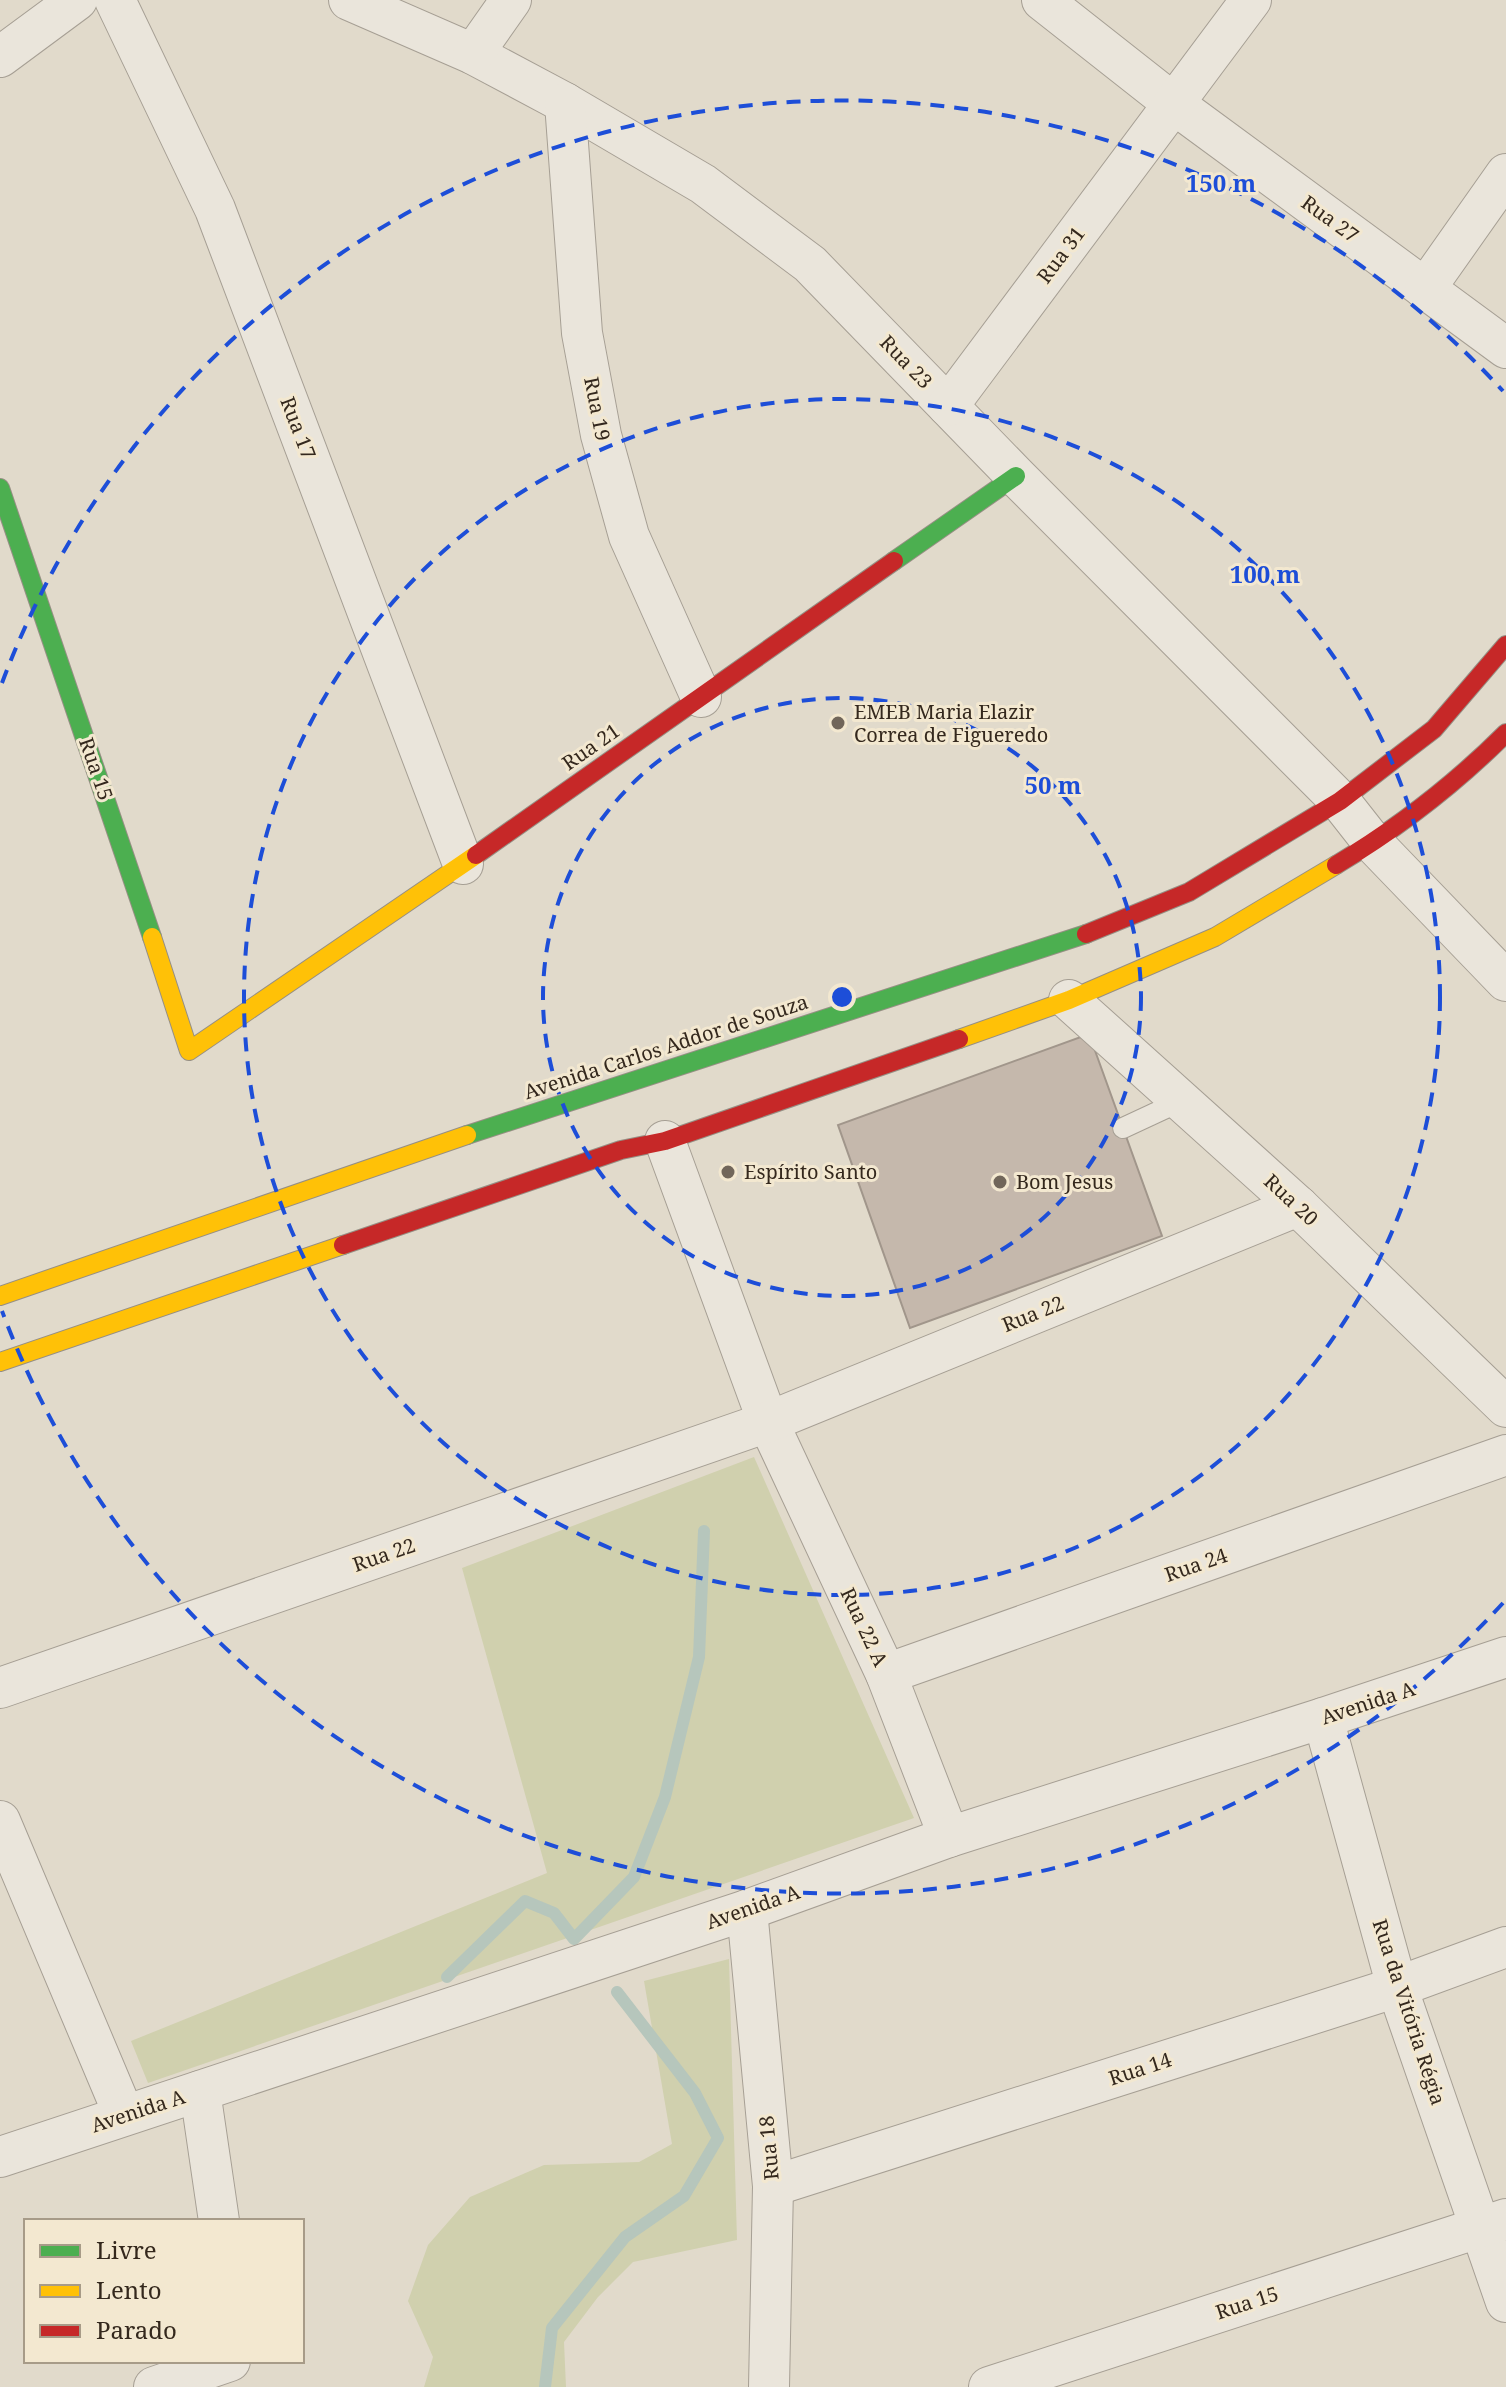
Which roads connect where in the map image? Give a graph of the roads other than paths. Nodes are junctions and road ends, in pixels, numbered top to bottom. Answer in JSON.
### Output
{"nodes":[{"id":1,"x":77,"y":0,"type":"edge"},
{"id":2,"x":115,"y":0,"type":"edge"},
{"id":3,"x":349,"y":0,"type":"edge"},
{"id":4,"x":511,"y":0,"type":"edge"},
{"id":5,"x":1042,"y":0,"type":"edge"},
{"id":6,"x":1251,"y":0,"type":"edge"},
{"id":7,"x":473,"y":54,"type":"junction"},
{"id":8,"x":0,"y":57,"type":"edge"},
{"id":9,"x":565,"y":103,"type":"junction"},
{"id":10,"x":1174,"y":104,"type":"junction"},
{"id":11,"x":1506,"y":174,"type":"edge"},
{"id":12,"x":1425,"y":289,"type":"junction"},
{"id":13,"x":1506,"y":348,"type":"edge"},
{"id":14,"x":948,"y":406,"type":"junction"},
{"id":15,"x":1016,"y":476,"type":"junction"},
{"id":16,"x":0,"y":488,"type":"edge"},
{"id":17,"x":1506,"y":645,"type":"edge"},
{"id":18,"x":701,"y":697,"type":"junction"},
{"id":19,"x":1506,"y":733,"type":"edge"},
{"id":20,"x":1340,"y":801,"type":"junction"},
{"id":21,"x":1373,"y":843,"type":"junction"},
{"id":22,"x":463,"y":864,"type":"junction"},
{"id":23,"x":1506,"y":981,"type":"edge"},
{"id":24,"x":1069,"y":1000,"type":"junction"},
{"id":25,"x":189,"y":1051,"type":"joint"},
{"id":26,"x":595,"y":1092,"type":"junction"},
{"id":27,"x":1181,"y":1101,"type":"junction"},
{"id":28,"x":606,"y":1115,"type":"dead end"},
{"id":29,"x":1123,"y":1128,"type":"dead end"},
{"id":30,"x":665,"y":1141,"type":"junction"},
{"id":31,"x":1298,"y":1206,"type":"junction"},
{"id":32,"x":0,"y":1296,"type":"edge"},
{"id":33,"x":0,"y":1362,"type":"edge"},
{"id":34,"x":1506,"y":1407,"type":"edge"},
{"id":35,"x":768,"y":1422,"type":"junction"},
{"id":36,"x":1506,"y":1455,"type":"edge"},
{"id":37,"x":1506,"y":1657,"type":"edge"},
{"id":38,"x":886,"y":1674,"type":"junction"},
{"id":39,"x":0,"y":1688,"type":"edge"},
{"id":40,"x":1323,"y":1718,"type":"junction"},
{"id":41,"x":0,"y":1821,"type":"edge"},
{"id":42,"x":949,"y":1837,"type":"junction"},
{"id":43,"x":747,"y":1910,"type":"junction"},
{"id":44,"x":1506,"y":1947,"type":"edge"},
{"id":45,"x":1397,"y":1987,"type":"junction"},
{"id":46,"x":200,"y":2091,"type":"junction"},
{"id":47,"x":124,"y":2115,"type":"junction"},
{"id":48,"x":0,"y":2157,"type":"edge"},
{"id":49,"x":773,"y":2186,"type":"junction"},
{"id":50,"x":219,"y":2219,"type":"edge"},
{"id":51,"x":1494,"y":2223,"type":"edge"},
{"id":52,"x":1506,"y":2302,"type":"edge"},
{"id":53,"x":224,"y":2363,"type":"edge"},
{"id":54,"x":239,"y":2363,"type":"edge"},
{"id":55,"x":154,"y":2387,"type":"edge"},
{"id":56,"x":241,"y":2387,"type":"edge"},
{"id":57,"x":769,"y":2387,"type":"edge"},
{"id":58,"x":989,"y":2387,"type":"edge"}],
"edges":[{"from":1,"to":8,"type":"street"},
{"from":2,"to":22,"type":"street","name":"Rua 17"},
{"from":3,"to":7,"type":"street","name":"Rua 23"},
{"from":4,"to":7,"type":"street"},
{"from":5,"to":10,"type":"street","name":"Rua 27"},
{"from":6,"to":10,"type":"street","name":"Rua 31"},
{"from":7,"to":9,"type":"street","name":"Rua 23"},
{"from":9,"to":14,"type":"street","name":"Rua 23"},
{"from":9,"to":18,"type":"street","name":"Rua 19"},
{"from":10,"to":12,"type":"street","name":"Rua 27"},
{"from":10,"to":14,"type":"street","name":"Rua 31"},
{"from":11,"to":12,"type":"street"},
{"from":12,"to":13,"type":"street","name":"Rua 27"},
{"from":14,"to":15,"type":"street","name":"Rua 23"},
{"from":15,"to":18,"type":"street","name":"Rua 21"},
{"from":15,"to":20,"type":"street","name":"Rua 23"},
{"from":16,"to":25,"type":"street","name":"Rua 15"},
{"from":17,"to":20,"type":"street","name":"Avenida Carlos Addor de Souza"},
{"from":18,"to":22,"type":"street","name":"Rua 21"},
{"from":19,"to":21,"type":"street"},
{"from":20,"to":21,"type":"street","name":"Rua 23"},
{"from":20,"to":26,"type":"street","name":"Avenida Carlos Addor de Souza"},
{"from":21,"to":23,"type":"street","name":"Rua 23"},
{"from":21,"to":24,"type":"street"},
{"from":22,"to":25,"type":"street","name":"Rua 21"},
{"from":24,"to":27,"type":"street","name":"Rua 20"},
{"from":24,"to":30,"type":"street"},
{"from":26,"to":28,"type":"street"},
{"from":26,"to":32,"type":"street","name":"Avenida Carlos Addor de Souza"},
{"from":27,"to":29,"type":"lane"},
{"from":27,"to":31,"type":"street","name":"Rua 20"},
{"from":30,"to":33,"type":"street"},
{"from":30,"to":35,"type":"street"},
{"from":31,"to":34,"type":"street","name":"Rua 20"},
{"from":31,"to":35,"type":"street","name":"Rua 22"},
{"from":35,"to":38,"type":"street","name":"Rua 22 A"},
{"from":35,"to":39,"type":"street","name":"Rua 22"},
{"from":36,"to":38,"type":"street","name":"Rua 24"},
{"from":37,"to":40,"type":"street","name":"Avenida A"},
{"from":38,"to":42,"type":"street","name":"Rua 22 A"},
{"from":40,"to":42,"type":"street","name":"Avenida A"},
{"from":40,"to":45,"type":"street","name":"Rua da Vitória Régia"},
{"from":41,"to":47,"type":"street"},
{"from":42,"to":43,"type":"street","name":"Avenida A"},
{"from":43,"to":46,"type":"street","name":"Avenida A"},
{"from":43,"to":49,"type":"street","name":"Rua 18"},
{"from":44,"to":45,"type":"street","name":"Rua 14"},
{"from":45,"to":49,"type":"street","name":"Rua 14"},
{"from":45,"to":51,"type":"street","name":"Rua da Vitória Régia"},
{"from":46,"to":47,"type":"street","name":"Avenida A"},
{"from":46,"to":50,"type":"street"},
{"from":47,"to":48,"type":"street","name":"Avenida A"},
{"from":49,"to":57,"type":"street","name":"Rua 18"},
{"from":51,"to":52,"type":"street","name":"Rua da Vitória Régia"},
{"from":51,"to":58,"type":"street","name":"Rua 15"},
{"from":53,"to":55,"type":"street"},
{"from":54,"to":56,"type":"street"}]}
